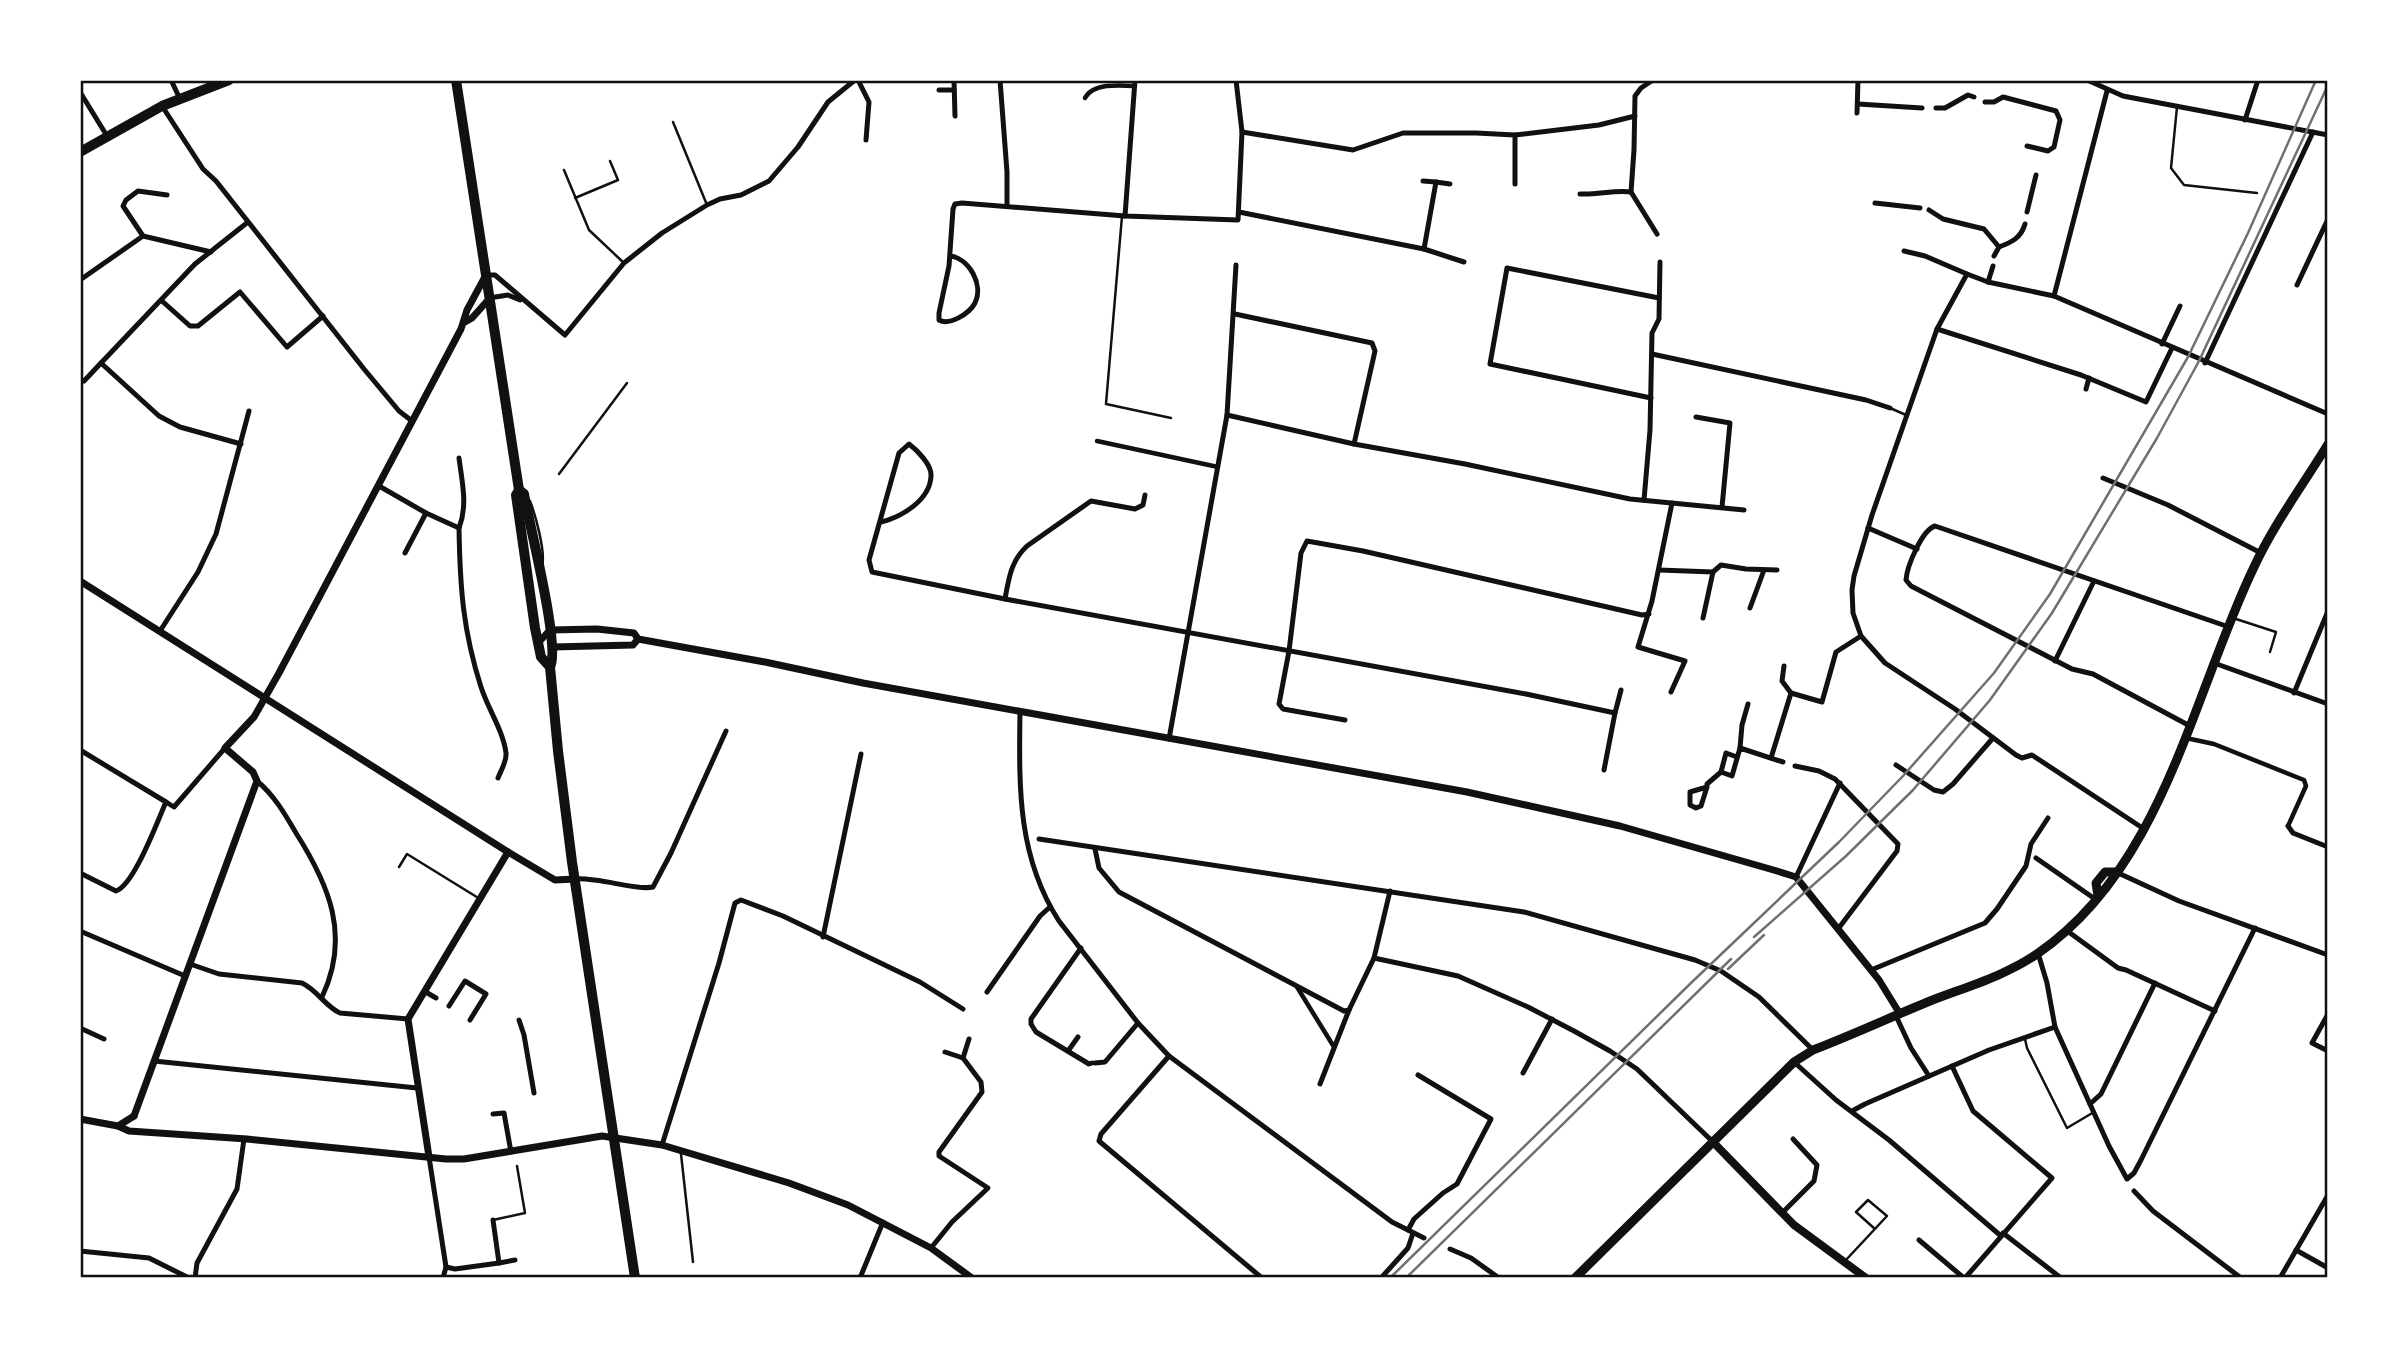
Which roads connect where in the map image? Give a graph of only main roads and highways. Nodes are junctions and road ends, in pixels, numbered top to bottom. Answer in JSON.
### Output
{"nodes":[{"id":1,"x":229,"y":80,"type":"edge"},
{"id":2,"x":456,"y":80,"type":"edge"},
{"id":3,"x":80,"y":152,"type":"edge"},
{"id":4,"x":2326,"y":449,"type":"edge"},
{"id":5,"x":522,"y":494,"type":"junction"},
{"id":6,"x":550,"y":667,"type":"junction"},
{"id":7,"x":1712,"y":1141,"type":"junction"},
{"id":8,"x":635,"y":1278,"type":"edge"},
{"id":9,"x":1575,"y":1278,"type":"edge"},
{"id":10,"x":1866,"y":1278,"type":"edge"}],
"edges":[{"from":1,"to":3,"type":"highway"},
{"from":2,"to":5,"type":"highway"},
{"from":4,"to":7,"type":"main road"},
{"from":5,"to":6,"type":"highway"},
{"from":5,"to":6,"type":"highway"},
{"from":6,"to":8,"type":"highway"},
{"from":7,"to":9,"type":"main road"},
{"from":7,"to":10,"type":"main road"}]}
